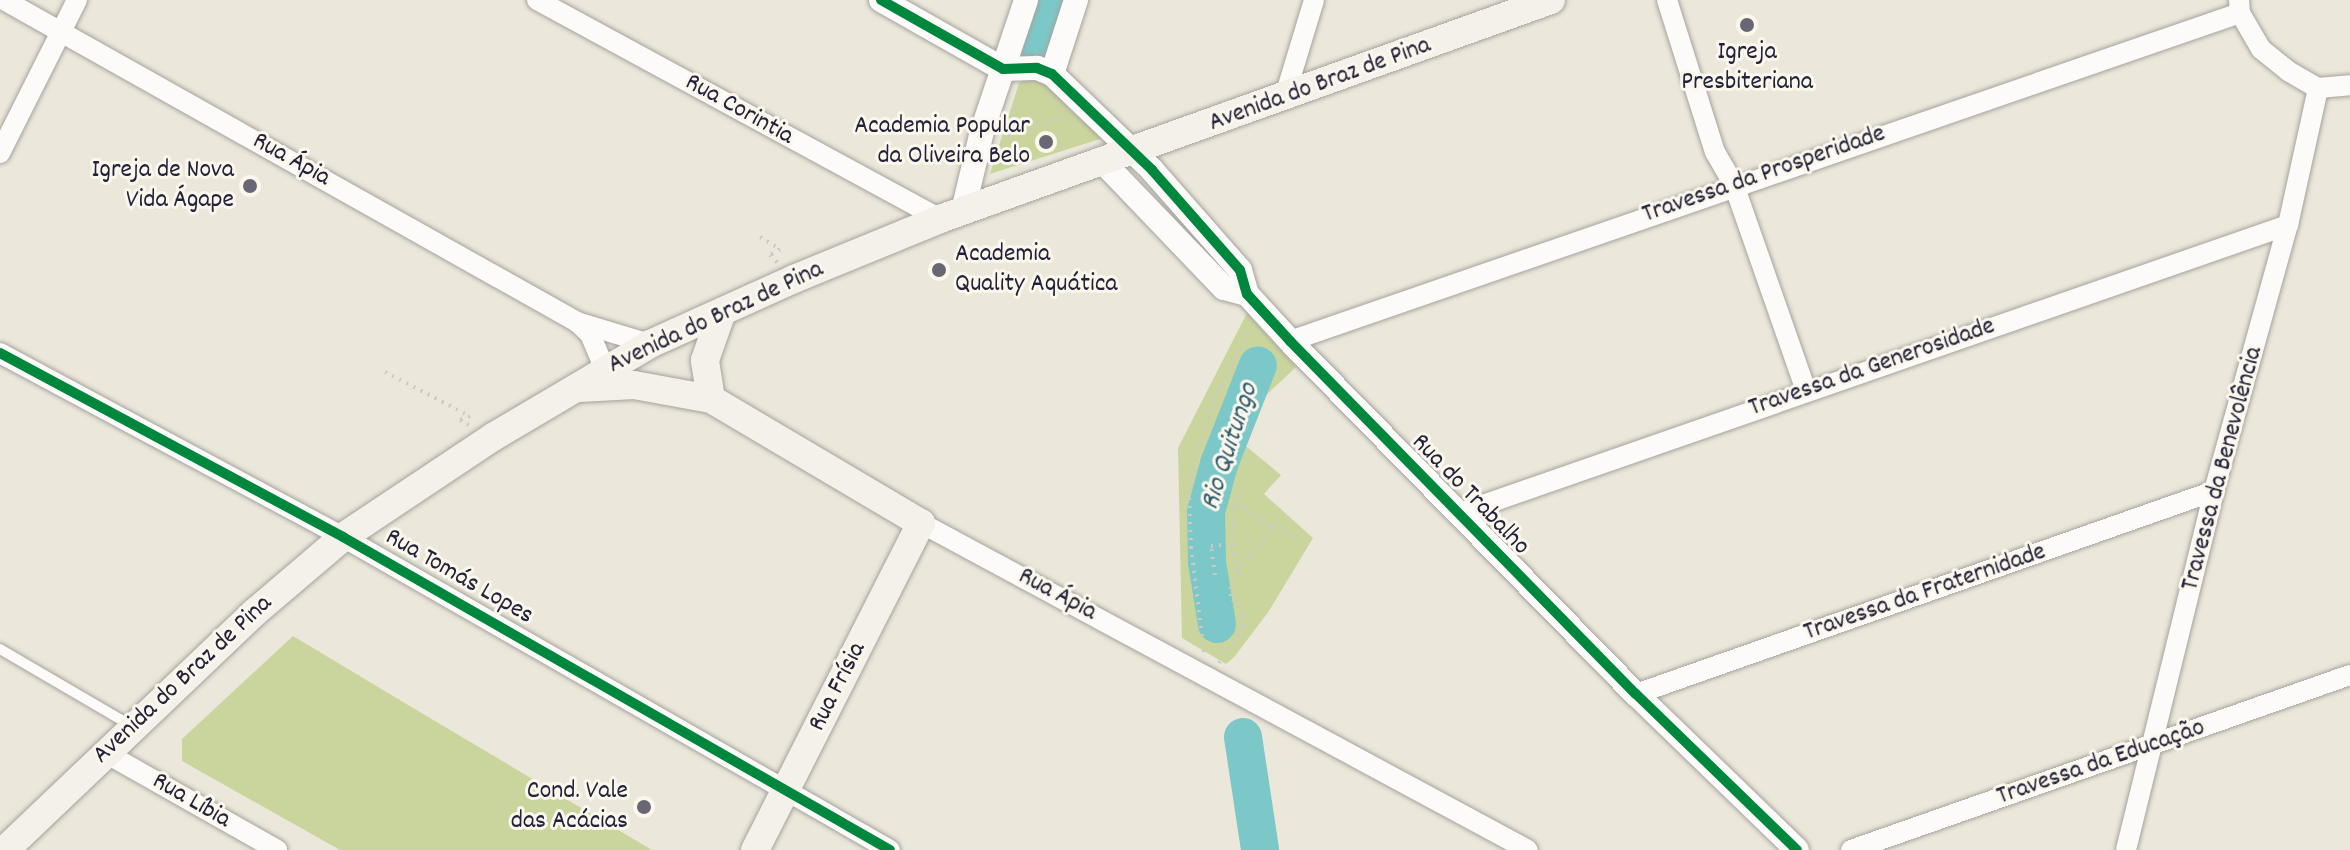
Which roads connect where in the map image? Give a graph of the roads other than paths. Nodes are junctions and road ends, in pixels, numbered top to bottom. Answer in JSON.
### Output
{"nodes":[{"id":1,"x":4,"y":0,"type":"edge"},
{"id":2,"x":77,"y":0,"type":"edge"},
{"id":3,"x":537,"y":0,"type":"edge"},
{"id":4,"x":881,"y":0,"type":"edge"},
{"id":5,"x":1026,"y":0,"type":"edge"},
{"id":6,"x":1076,"y":0,"type":"edge"},
{"id":7,"x":1314,"y":0,"type":"edge"},
{"id":8,"x":1551,"y":0,"type":"edge"},
{"id":9,"x":1667,"y":0,"type":"edge"},
{"id":10,"x":2240,"y":7,"type":"edge"},
{"id":11,"x":61,"y":31,"type":"junction"},
{"id":12,"x":1003,"y":69,"type":"junction"},
{"id":13,"x":1052,"y":74,"type":"junction"},
{"id":14,"x":2350,"y":85,"type":"edge"},
{"id":15,"x":2318,"y":88,"type":"junction"},
{"id":16,"x":1284,"y":99,"type":"junction"},
{"id":17,"x":1134,"y":152,"type":"junction"},
{"id":18,"x":0,"y":153,"type":"edge"},
{"id":19,"x":1104,"y":163,"type":"junction"},
{"id":20,"x":1734,"y":185,"type":"junction"},
{"id":21,"x":952,"y":215,"type":"junction"},
{"id":22,"x":2288,"y":225,"type":"junction"},
{"id":23,"x":1253,"y":302,"type":"junction"},
{"id":24,"x":722,"y":312,"type":"junction"},
{"id":25,"x":577,"y":322,"type":"junction"},
{"id":26,"x":1290,"y":341,"type":"junction"},
{"id":27,"x":650,"y":344,"type":"junction"},
{"id":28,"x":0,"y":353,"type":"edge"},
{"id":29,"x":602,"y":372,"type":"junction"},
{"id":30,"x":575,"y":388,"type":"junction"},
{"id":31,"x":1806,"y":391,"type":"junction"},
{"id":32,"x":711,"y":399,"type":"junction"},
{"id":33,"x":2214,"y":491,"type":"junction"},
{"id":34,"x":1457,"y":514,"type":"junction"},
{"id":35,"x":921,"y":523,"type":"junction"},
{"id":36,"x":343,"y":537,"type":"junction"},
{"id":37,"x":0,"y":649,"type":"edge"},
{"id":38,"x":2350,"y":675,"type":"edge"},
{"id":39,"x":1636,"y":694,"type":"junction"},
{"id":40,"x":132,"y":726,"type":"junction"},
{"id":41,"x":2153,"y":745,"type":"junction"},
{"id":42,"x":104,"y":752,"type":"junction"},
{"id":43,"x":786,"y":788,"type":"junction"},
{"id":44,"x":7,"y":840,"type":"edge"},
{"id":45,"x":1500,"y":843,"type":"edge"},
{"id":46,"x":277,"y":850,"type":"edge"},
{"id":47,"x":755,"y":850,"type":"edge"},
{"id":48,"x":890,"y":850,"type":"edge"},
{"id":49,"x":1528,"y":850,"type":"edge"},
{"id":50,"x":1797,"y":850,"type":"edge"},
{"id":51,"x":1851,"y":850,"type":"edge"},
{"id":52,"x":2126,"y":850,"type":"edge"}],
"edges":[{"from":1,"to":11,"type":"street","name":"Rua Ápia"},
{"from":2,"to":11,"type":"street"},
{"from":3,"to":21,"type":"street","name":"Rua Corintia"},
{"from":4,"to":12,"type":"street"},
{"from":5,"to":12,"type":"street"},
{"from":6,"to":13,"type":"street"},
{"from":7,"to":16,"type":"street"},
{"from":8,"to":16,"type":"main road","name":"Avenida do Braz de Pina"},
{"from":9,"to":20,"type":"street"},
{"from":10,"to":15,"type":"street"},
{"from":10,"to":20,"type":"street","name":"Travessa da Prosperidade"},
{"from":11,"to":18,"type":"street"},
{"from":11,"to":25,"type":"street","name":"Rua Ápia"},
{"from":12,"to":13,"type":"street"},
{"from":12,"to":21,"type":"street"},
{"from":13,"to":17,"type":"street","name":"Rua do Trabalho"},
{"from":14,"to":15,"type":"street"},
{"from":15,"to":22,"type":"street","name":"Travessa da Benevolência"},
{"from":16,"to":17,"type":"main road","name":"Avenida do Braz de Pina"},
{"from":17,"to":19,"type":"main road","name":"Avenida do Braz de Pina"},
{"from":17,"to":23,"type":"street","name":"Rua do Trabalho"},
{"from":19,"to":21,"type":"main road","name":"Avenida do Braz de Pina"},
{"from":19,"to":23,"type":"street","name":"Rua do Trabalho"},
{"from":20,"to":26,"type":"street","name":"Travessa da Prosperidade"},
{"from":20,"to":31,"type":"street"},
{"from":21,"to":24,"type":"main road","name":"Avenida do Braz de Pina"},
{"from":22,"to":31,"type":"street","name":"Travessa da Generosidade"},
{"from":22,"to":33,"type":"street","name":"Travessa da Benevolência"},
{"from":23,"to":26,"type":"street","name":"Rua do Trabalho"},
{"from":24,"to":27,"type":"main road","name":"Avenida do Braz de Pina"},
{"from":24,"to":32,"type":"main road"},
{"from":25,"to":27,"type":"street","name":"Rua Ápia"},
{"from":25,"to":29,"type":"street","name":"Rua Ápia"},
{"from":26,"to":34,"type":"street","name":"Rua do Trabalho"},
{"from":27,"to":29,"type":"main road","name":"Avenida do Braz de Pina"},
{"from":28,"to":36,"type":"street","name":"Rua Tomás Lopes"},
{"from":29,"to":30,"type":"main road","name":"Avenida do Braz de Pina"},
{"from":30,"to":32,"type":"main road","name":"Rua Ápia"},
{"from":30,"to":36,"type":"main road","name":"Avenida do Braz de Pina"},
{"from":31,"to":34,"type":"street","name":"Travessa da Generosidade"},
{"from":32,"to":35,"type":"main road","name":"Rua Ápia"},
{"from":33,"to":39,"type":"street","name":"Travessa da Fraternidade"},
{"from":33,"to":41,"type":"street","name":"Travessa da Benevolência"},
{"from":34,"to":39,"type":"street","name":"Rua do Trabalho"},
{"from":35,"to":43,"type":"main road","name":"Rua Frísia"},
{"from":35,"to":45,"type":"street","name":"Rua Ápia"},
{"from":36,"to":40,"type":"main road","name":"Avenida do Braz de Pina"},
{"from":36,"to":43,"type":"street","name":"Rua Tomás Lopes"},
{"from":37,"to":40,"type":"lane"},
{"from":38,"to":41,"type":"street","name":"Travessa da Educação"},
{"from":39,"to":50,"type":"street","name":"Rua do Trabalho"},
{"from":40,"to":42,"type":"main road","name":"Avenida do Braz de Pina"},
{"from":41,"to":51,"type":"street","name":"Travessa da Educação"},
{"from":41,"to":52,"type":"street","name":"Travessa da Benevolência"},
{"from":42,"to":44,"type":"main road","name":"Avenida do Braz de Pina"},
{"from":42,"to":46,"type":"street","name":"Rua Líbia"},
{"from":43,"to":47,"type":"main road","name":"Rua Frísia"},
{"from":43,"to":48,"type":"street","name":"Rua Tomás Lopes"},
{"from":45,"to":49,"type":"street","name":"Rua Ápia"}]}
